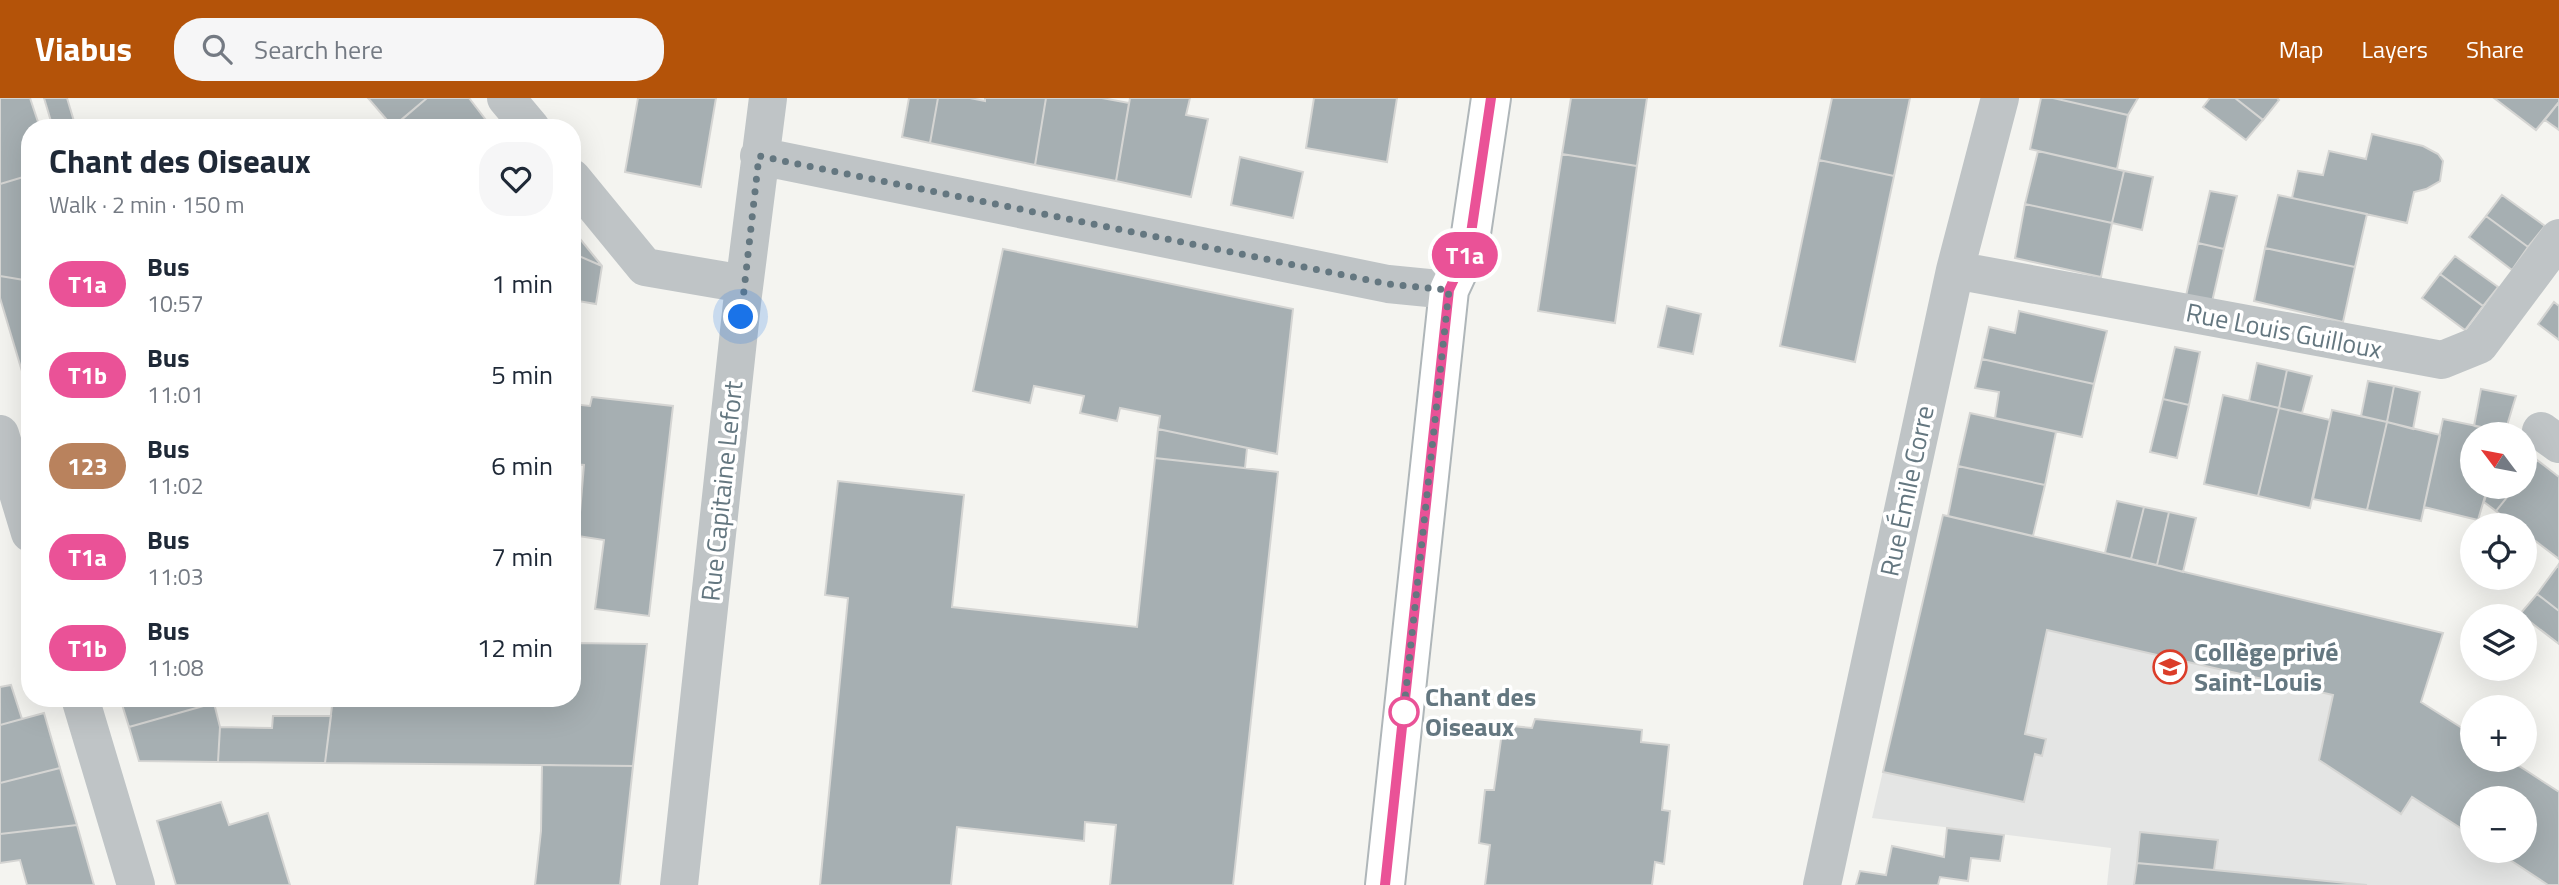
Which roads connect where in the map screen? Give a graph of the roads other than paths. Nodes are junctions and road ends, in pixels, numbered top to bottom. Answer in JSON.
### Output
{"nodes":[{"id":1,"x":506,"y":98,"type":"edge"},
{"id":2,"x":768,"y":98,"type":"edge"},
{"id":3,"x":1490,"y":98,"type":"edge"},
{"id":4,"x":2000,"y":98,"type":"edge"},
{"id":5,"x":524,"y":119,"type":"edge"},
{"id":6,"x":759,"y":156,"type":"junction"},
{"id":7,"x":581,"y":189,"type":"edge"},
{"id":8,"x":2559,"y":238,"type":"edge"},
{"id":9,"x":1955,"y":270,"type":"junction"},
{"id":10,"x":744,"y":284,"type":"junction"},
{"id":11,"x":1449,"y":290,"type":"junction"},
{"id":12,"x":0,"y":434,"type":"edge"},
{"id":13,"x":21,"y":503,"type":"edge"},
{"id":14,"x":83,"y":707,"type":"edge"},
{"id":15,"x":136,"y":885,"type":"edge"},
{"id":16,"x":679,"y":885,"type":"edge"},
{"id":17,"x":1385,"y":885,"type":"edge"},
{"id":18,"x":1822,"y":885,"type":"edge"}],
"edges":[{"from":1,"to":5,"type":"street"},
{"from":2,"to":6,"type":"street","name":"Rue Capitaine Lefort"},
{"from":3,"to":11,"type":"main road"},
{"from":4,"to":9,"type":"street","name":"Rue Émile Corre"},
{"from":6,"to":10,"type":"street","name":"Rue Capitaine Lefort"},
{"from":6,"to":11,"type":"street"},
{"from":7,"to":10,"type":"street"},
{"from":8,"to":9,"type":"street","name":"Rue Louis Guilloux"},
{"from":9,"to":18,"type":"street","name":"Rue Émile Corre"},
{"from":10,"to":16,"type":"street","name":"Rue Capitaine Lefort"},
{"from":11,"to":17,"type":"main road"},
{"from":12,"to":13,"type":"street"},
{"from":14,"to":15,"type":"street"}]}
